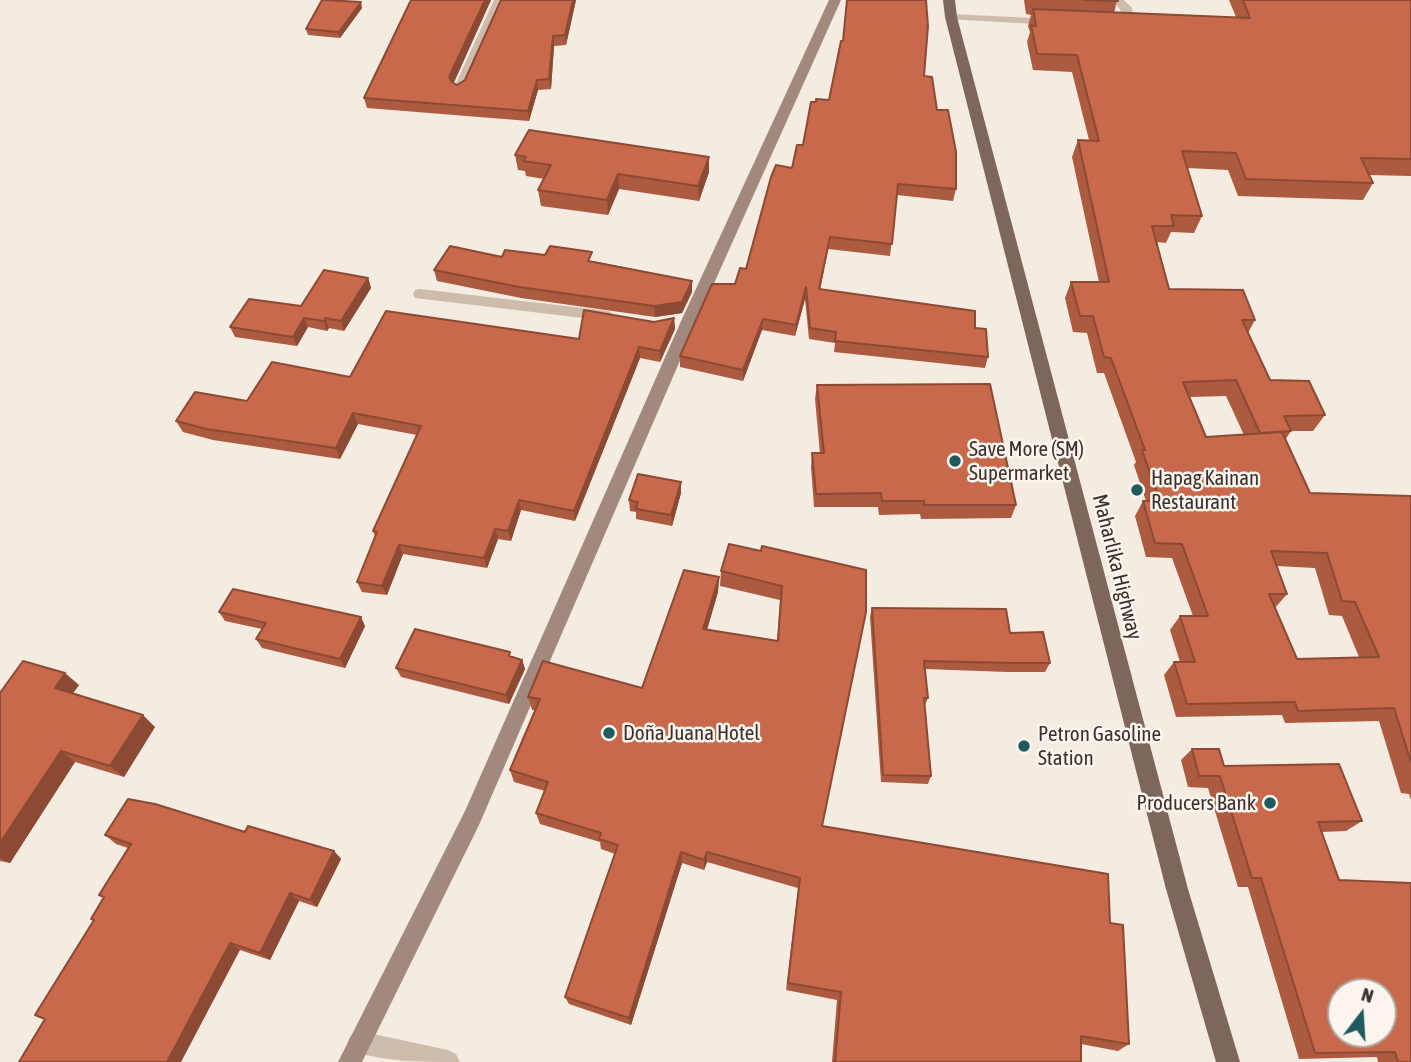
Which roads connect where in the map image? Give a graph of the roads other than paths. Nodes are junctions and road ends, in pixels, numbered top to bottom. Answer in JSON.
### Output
{"nodes":[{"id":1,"x":500,"y":0,"type":"edge"},
{"id":2,"x":835,"y":0,"type":"edge"},
{"id":3,"x":1118,"y":0,"type":"edge"},
{"id":4,"x":950,"y":9,"type":"edge"},
{"id":5,"x":1070,"y":23,"type":"edge"},
{"id":6,"x":1097,"y":24,"type":"edge"},
{"id":7,"x":460,"y":88,"type":"edge"},
{"id":8,"x":420,"y":294,"type":"dead end"},
{"id":9,"x":618,"y":318,"type":"edge"},
{"id":10,"x":690,"y":319,"type":"junction"},
{"id":11,"x":667,"y":323,"type":"edge"},
{"id":12,"x":355,"y":1052,"type":"edge"},
{"id":13,"x":448,"y":1062,"type":"edge"},
{"id":14,"x":1228,"y":1062,"type":"edge"}],
"edges":[{"from":1,"to":7,"type":"street"},
{"from":2,"to":10,"type":"street"},
{"from":3,"to":6,"type":"street"},
{"from":4,"to":5,"type":"street"},
{"from":4,"to":14,"type":"main road","name":"Maharlika Highway"},
{"from":8,"to":9,"type":"street"},
{"from":10,"to":11,"type":"street"},
{"from":10,"to":12,"type":"street"},
{"from":12,"to":13,"type":"street"}]}
